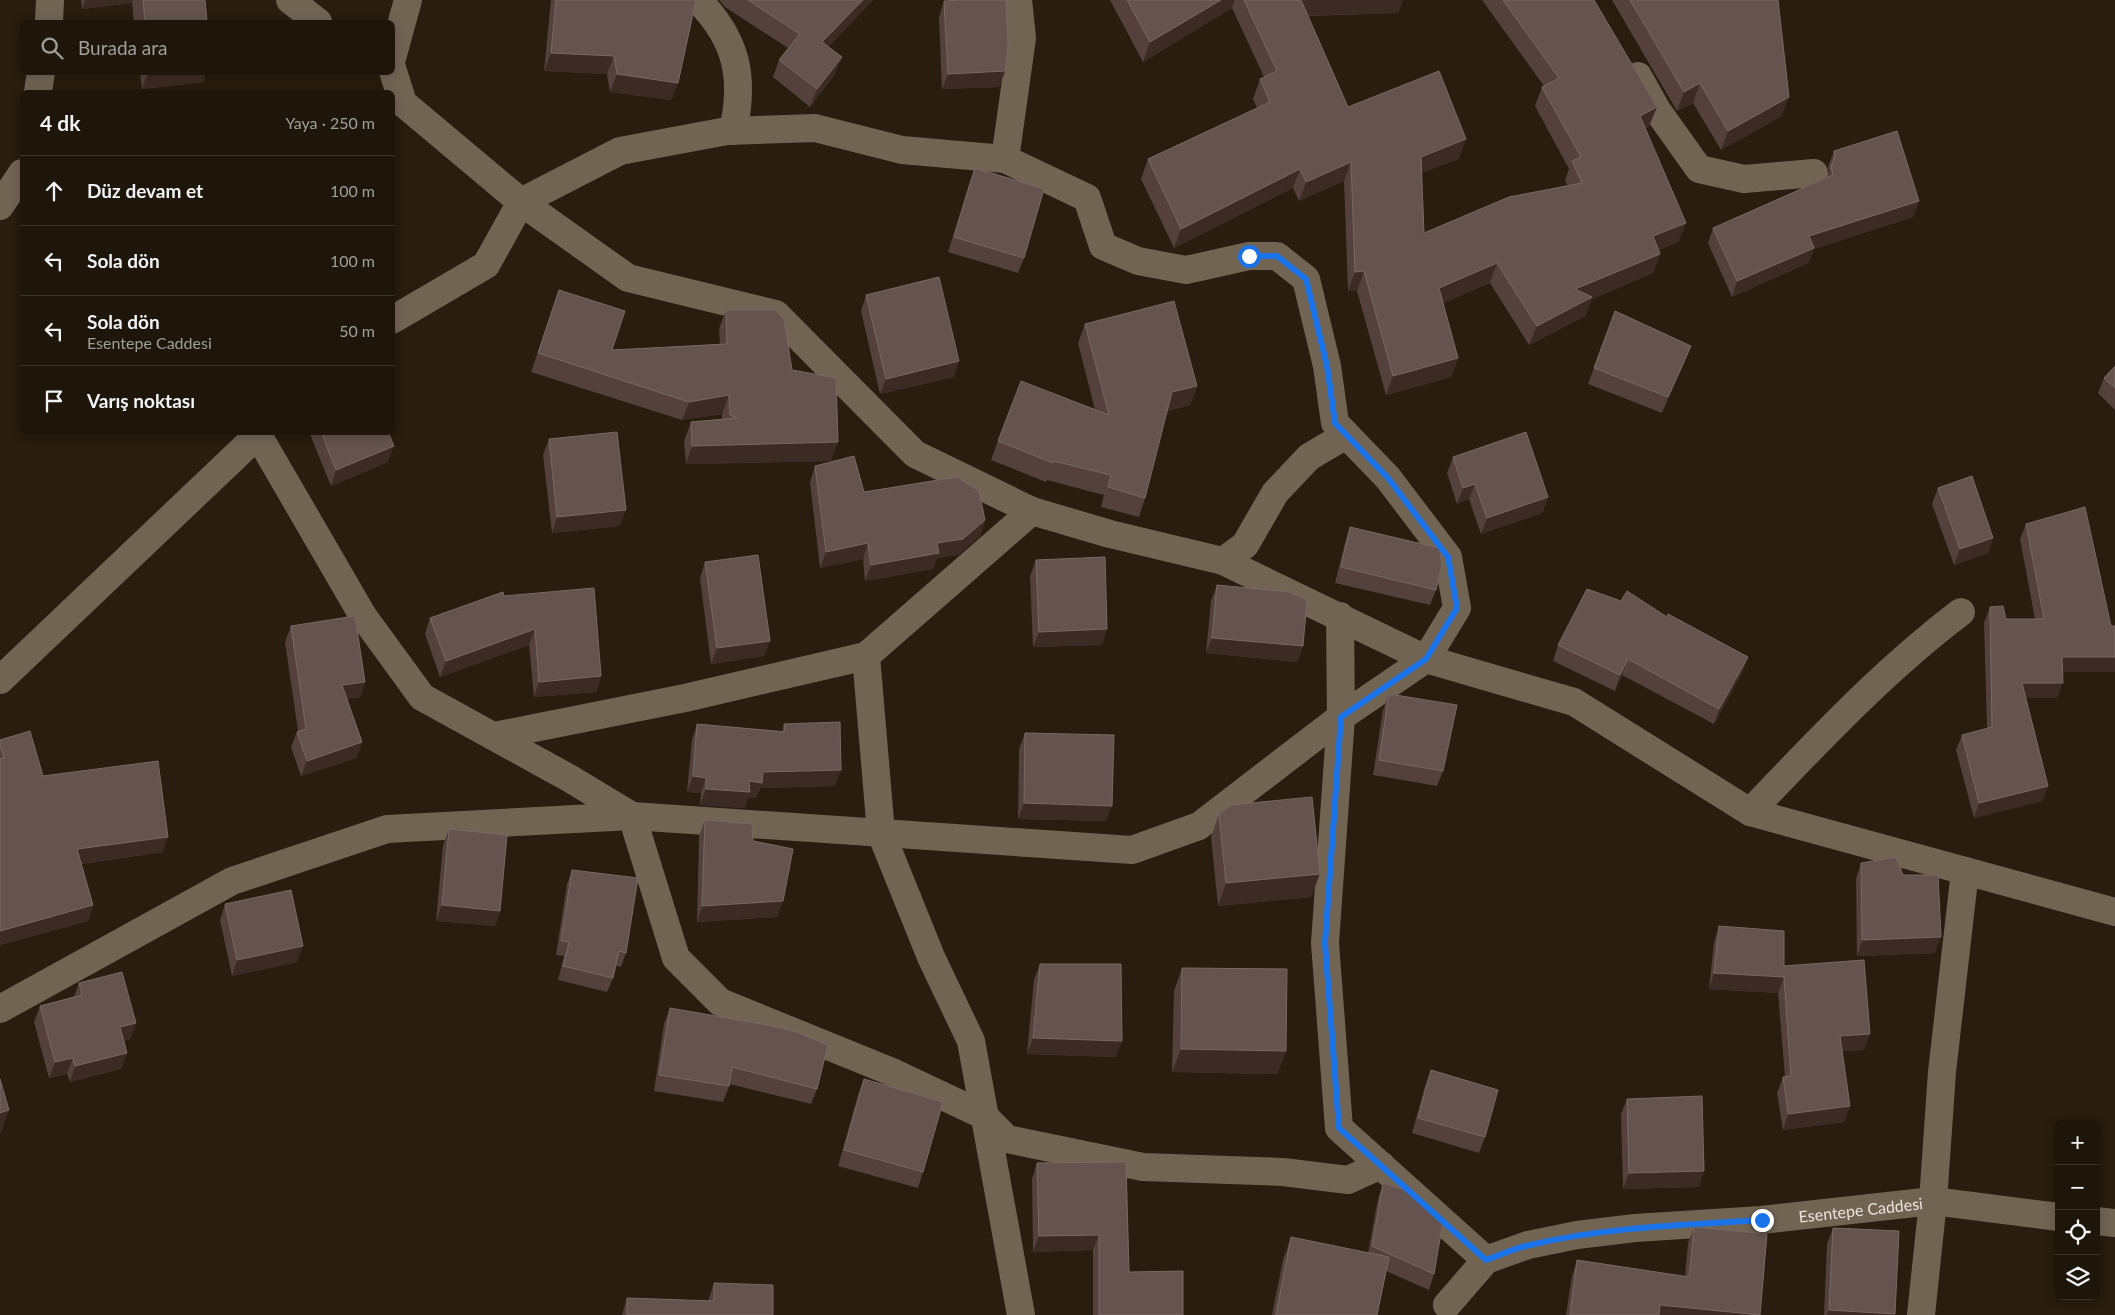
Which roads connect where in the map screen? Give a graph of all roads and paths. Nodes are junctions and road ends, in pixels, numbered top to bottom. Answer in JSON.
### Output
{"nodes":[{"id":1,"x":50,"y":0,"type":"edge"},
{"id":2,"x":290,"y":0,"type":"edge"},
{"id":3,"x":408,"y":0,"type":"edge"},
{"id":4,"x":698,"y":0,"type":"edge"},
{"id":5,"x":1018,"y":0,"type":"edge"},
{"id":6,"x":49,"y":20,"type":"edge"},
{"id":7,"x":315,"y":20,"type":"edge"},
{"id":8,"x":395,"y":47,"type":"edge"},
{"id":9,"x":1623,"y":51,"type":"edge"},
{"id":10,"x":41,"y":75,"type":"edge"},
{"id":11,"x":394,"y":75,"type":"edge"},
{"id":12,"x":38,"y":90,"type":"edge"},
{"id":13,"x":733,"y":131,"type":"junction"},
{"id":14,"x":1005,"y":159,"type":"junction"},
{"id":15,"x":1814,"y":173,"type":"dead end"},
{"id":16,"x":20,"y":176,"type":"edge"},
{"id":17,"x":521,"y":202,"type":"junction"},
{"id":18,"x":0,"y":206,"type":"edge"},
{"id":19,"x":395,"y":318,"type":"edge"},
{"id":20,"x":259,"y":435,"type":"edge"},
{"id":21,"x":261,"y":435,"type":"edge"},
{"id":22,"x":1346,"y":435,"type":"junction"},
{"id":23,"x":1032,"y":511,"type":"junction"},
{"id":24,"x":1223,"y":561,"type":"junction"},
{"id":25,"x":1962,"y":612,"type":"dead end"},
{"id":26,"x":1340,"y":616,"type":"junction"},
{"id":27,"x":866,"y":656,"type":"junction"},
{"id":28,"x":1426,"y":659,"type":"junction"},
{"id":29,"x":0,"y":680,"type":"edge"},
{"id":30,"x":1341,"y":717,"type":"junction"},
{"id":31,"x":494,"y":736,"type":"junction"},
{"id":32,"x":1750,"y":812,"type":"junction"},
{"id":33,"x":632,"y":816,"type":"junction"},
{"id":34,"x":881,"y":833,"type":"junction"},
{"id":35,"x":1965,"y":871,"type":"junction"},
{"id":36,"x":2115,"y":912,"type":"edge"},
{"id":37,"x":0,"y":1009,"type":"edge"},
{"id":38,"x":983,"y":1115,"type":"junction"},
{"id":39,"x":1381,"y":1165,"type":"junction"},
{"id":40,"x":1934,"y":1201,"type":"junction"},
{"id":41,"x":2055,"y":1216,"type":"edge"},
{"id":42,"x":2100,"y":1221,"type":"edge"},
{"id":43,"x":2115,"y":1223,"type":"edge"},
{"id":44,"x":1486,"y":1260,"type":"junction"},
{"id":45,"x":1442,"y":1312,"type":"edge"},
{"id":46,"x":1021,"y":1315,"type":"edge"},
{"id":47,"x":1921,"y":1315,"type":"edge"}],
"edges":[{"from":1,"to":6,"type":"street"},
{"from":2,"to":7,"type":"street"},
{"from":3,"to":8,"type":"street"},
{"from":4,"to":13,"type":"street"},
{"from":5,"to":14,"type":"street"},
{"from":9,"to":15,"type":"street"},
{"from":10,"to":12,"type":"street"},
{"from":11,"to":17,"type":"street"},
{"from":13,"to":14,"type":"street"},
{"from":13,"to":17,"type":"street"},
{"from":14,"to":22,"type":"street"},
{"from":16,"to":18,"type":"street"},
{"from":17,"to":19,"type":"street"},
{"from":17,"to":23,"type":"street"},
{"from":20,"to":29,"type":"street"},
{"from":21,"to":31,"type":"street"},
{"from":22,"to":24,"type":"street"},
{"from":22,"to":28,"type":"street"},
{"from":23,"to":24,"type":"street"},
{"from":23,"to":27,"type":"street"},
{"from":24,"to":26,"type":"street"},
{"from":25,"to":32,"type":"street"},
{"from":26,"to":28,"type":"street"},
{"from":26,"to":30,"type":"street"},
{"from":27,"to":31,"type":"street"},
{"from":27,"to":34,"type":"street"},
{"from":28,"to":30,"type":"street"},
{"from":28,"to":32,"type":"street"},
{"from":30,"to":34,"type":"street"},
{"from":30,"to":39,"type":"street"},
{"from":31,"to":33,"type":"street"},
{"from":32,"to":35,"type":"street"},
{"from":33,"to":34,"type":"street"},
{"from":33,"to":37,"type":"street"},
{"from":33,"to":38,"type":"street"},
{"from":34,"to":38,"type":"street"},
{"from":35,"to":36,"type":"street"},
{"from":35,"to":40,"type":"street"},
{"from":38,"to":39,"type":"street"},
{"from":38,"to":46,"type":"street"},
{"from":39,"to":44,"type":"street"},
{"from":40,"to":41,"type":"street","name":"Esentepe Caddesi"},
{"from":40,"to":44,"type":"street","name":"Esentepe Caddesi"},
{"from":40,"to":47,"type":"street"},
{"from":42,"to":43,"type":"street"},
{"from":44,"to":45,"type":"street","name":"Esentepe Caddesi"}]}
